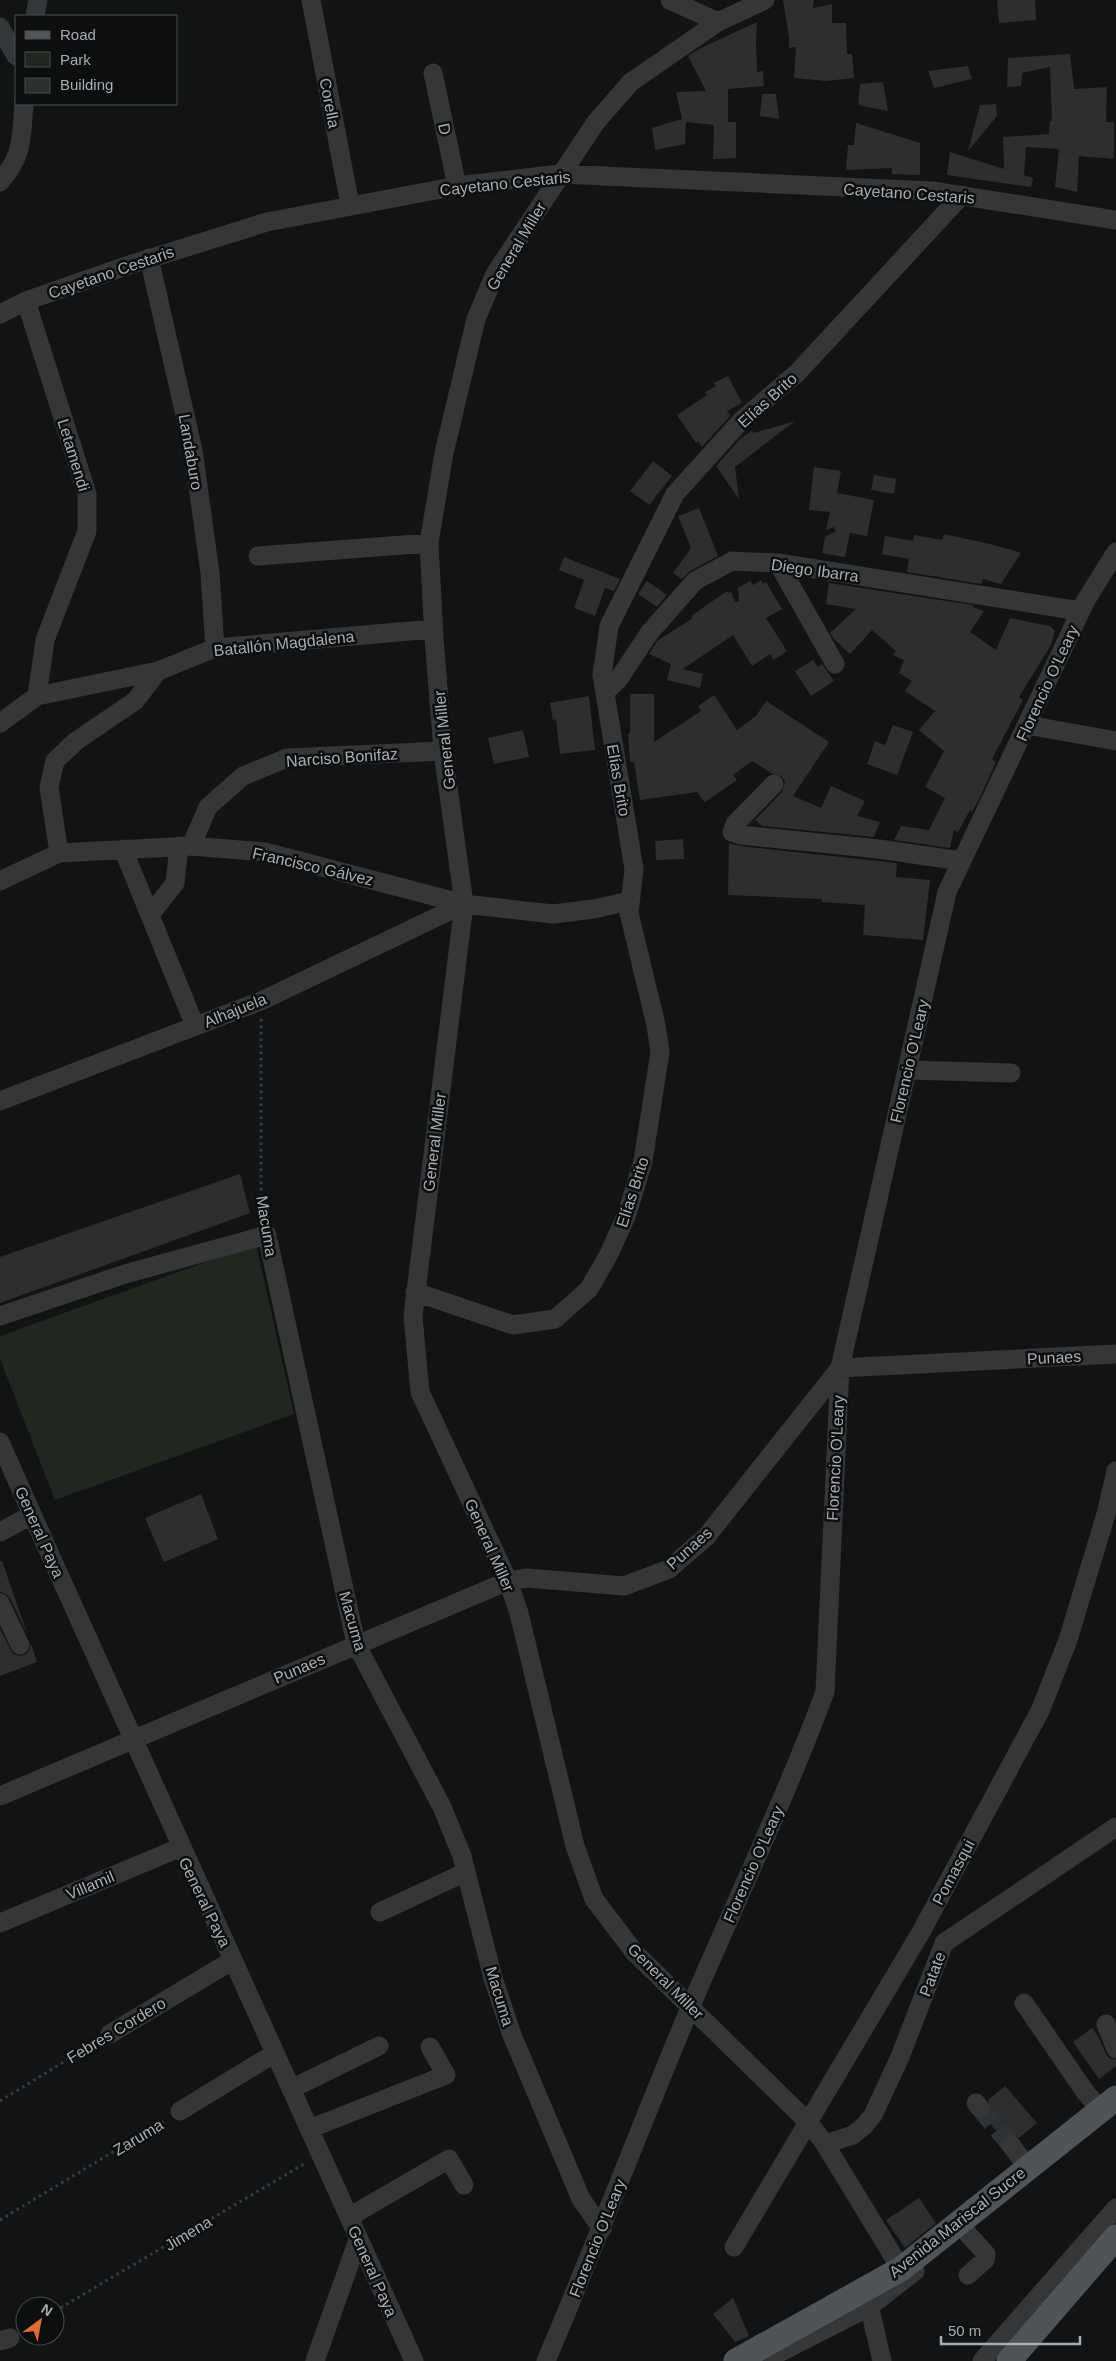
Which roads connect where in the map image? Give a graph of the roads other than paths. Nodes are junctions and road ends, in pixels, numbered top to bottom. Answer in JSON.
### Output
{"nodes":[{"id":1,"x":38,"y":0,"type":"edge"},
{"id":2,"x":311,"y":0,"type":"edge"},
{"id":3,"x":670,"y":0,"type":"edge"},
{"id":4,"x":757,"y":2,"type":"edge"},
{"id":5,"x":35,"y":15,"type":"edge"},
{"id":6,"x":718,"y":22,"type":"junction"},
{"id":7,"x":0,"y":27,"type":"edge"},
{"id":8,"x":15,"y":54,"type":"edge"},
{"id":9,"x":433,"y":73,"type":"dead end"},
{"id":10,"x":24,"y":105,"type":"edge"},
{"id":11,"x":3,"y":172,"type":"edge"},
{"id":12,"x":560,"y":174,"type":"junction"},
{"id":13,"x":457,"y":186,"type":"junction"},
{"id":14,"x":962,"y":195,"type":"junction"},
{"id":15,"x":350,"y":205,"type":"junction"},
{"id":16,"x":1116,"y":220,"type":"edge"},
{"id":17,"x":149,"y":258,"type":"junction"},
{"id":18,"x":26,"y":301,"type":"junction"},
{"id":19,"x":0,"y":314,"type":"edge"},
{"id":20,"x":429,"y":543,"type":"junction"},
{"id":21,"x":1116,"y":552,"type":"edge"},
{"id":22,"x":258,"y":556,"type":"dead end"},
{"id":23,"x":778,"y":563,"type":"junction"},
{"id":24,"x":1080,"y":611,"type":"junction"},
{"id":25,"x":433,"y":628,"type":"junction"},
{"id":26,"x":215,"y":648,"type":"junction"},
{"id":27,"x":835,"y":664,"type":"dead end"},
{"id":28,"x":158,"y":671,"type":"junction"},
{"id":29,"x":605,"y":692,"type":"junction"},
{"id":30,"x":38,"y":696,"type":"junction"},
{"id":31,"x":0,"y":723,"type":"edge"},
{"id":32,"x":1027,"y":725,"type":"junction"},
{"id":33,"x":1116,"y":740,"type":"edge"},
{"id":34,"x":444,"y":751,"type":"junction"},
{"id":35,"x":774,"y":784,"type":"dead end"},
{"id":36,"x":185,"y":846,"type":"junction"},
{"id":37,"x":123,"y":849,"type":"junction"},
{"id":38,"x":59,"y":852,"type":"junction"},
{"id":39,"x":961,"y":861,"type":"junction"},
{"id":40,"x":0,"y":881,"type":"edge"},
{"id":41,"x":629,"y":901,"type":"junction"},
{"id":42,"x":464,"y":904,"type":"junction"},
{"id":43,"x":150,"y":915,"type":"junction"},
{"id":44,"x":196,"y":1026,"type":"junction"},
{"id":45,"x":907,"y":1070,"type":"junction"},
{"id":46,"x":1011,"y":1073,"type":"dead end"},
{"id":47,"x":0,"y":1102,"type":"edge"},
{"id":48,"x":415,"y":1292,"type":"junction"},
{"id":49,"x":0,"y":1316,"type":"edge"},
{"id":50,"x":1116,"y":1354,"type":"edge"},
{"id":51,"x":840,"y":1368,"type":"junction"},
{"id":52,"x":0,"y":1442,"type":"edge"},
{"id":53,"x":1116,"y":1471,"type":"edge"},
{"id":54,"x":32,"y":1515,"type":"junction"},
{"id":55,"x":0,"y":1532,"type":"edge"},
{"id":56,"x":508,"y":1581,"type":"junction"},
{"id":57,"x":0,"y":1603,"type":"edge"},
{"id":58,"x":20,"y":1644,"type":"dead end"},
{"id":59,"x":356,"y":1644,"type":"junction"},
{"id":60,"x":132,"y":1740,"type":"junction"},
{"id":61,"x":0,"y":1796,"type":"edge"},
{"id":62,"x":1116,"y":1827,"type":"edge"},
{"id":63,"x":179,"y":1848,"type":"junction"},
{"id":64,"x":466,"y":1872,"type":"junction"},
{"id":65,"x":380,"y":1912,"type":"dead end"},
{"id":66,"x":0,"y":1923,"type":"edge"},
{"id":67,"x":921,"y":1932,"type":"junction"},
{"id":68,"x":944,"y":1942,"type":"junction"},
{"id":69,"x":233,"y":1960,"type":"junction"},
{"id":70,"x":1024,"y":2003,"type":"dead end"},
{"id":71,"x":691,"y":2006,"type":"junction"},
{"id":72,"x":1106,"y":2024,"type":"dead end"},
{"id":73,"x":110,"y":2034,"type":"road end"},
{"id":74,"x":379,"y":2046,"type":"dead end"},
{"id":75,"x":430,"y":2047,"type":"dead end"},
{"id":76,"x":1116,"y":2049,"type":"edge"},
{"id":77,"x":275,"y":2052,"type":"junction"},
{"id":78,"x":291,"y":2089,"type":"junction"},
{"id":79,"x":1111,"y":2106,"type":"edge"},
{"id":80,"x":180,"y":2111,"type":"road end"},
{"id":81,"x":809,"y":2123,"type":"junction"},
{"id":82,"x":309,"y":2129,"type":"junction"},
{"id":83,"x":825,"y":2144,"type":"junction"},
{"id":84,"x":1011,"y":2145,"type":"tunnel mouth"},
{"id":85,"x":1028,"y":2168,"type":"junction"},
{"id":86,"x":464,"y":2185,"type":"dead end"},
{"id":87,"x":1116,"y":2208,"type":"edge"},
{"id":88,"x":348,"y":2217,"type":"junction"},
{"id":89,"x":962,"y":2227,"type":"junction"},
{"id":90,"x":602,"y":2229,"type":"junction"},
{"id":91,"x":1116,"y":2237,"type":"edge"},
{"id":92,"x":358,"y":2240,"type":"junction"},
{"id":93,"x":734,"y":2247,"type":"dead end"},
{"id":94,"x":901,"y":2269,"type":"junction"},
{"id":95,"x":968,"y":2275,"type":"dead end"},
{"id":96,"x":868,"y":2298,"type":"junction"},
{"id":97,"x":315,"y":2361,"type":"edge"},
{"id":98,"x":414,"y":2361,"type":"edge"},
{"id":99,"x":546,"y":2361,"type":"edge"},
{"id":100,"x":736,"y":2361,"type":"edge"},
{"id":101,"x":763,"y":2361,"type":"edge"},
{"id":102,"x":882,"y":2361,"type":"edge"},
{"id":103,"x":982,"y":2361,"type":"edge"},
{"id":104,"x":1009,"y":2361,"type":"edge"}],
"edges":[{"from":1,"to":5,"type":"street"},
{"from":2,"to":15,"type":"street","name":"Corella"},
{"from":3,"to":6,"type":"street"},
{"from":4,"to":6,"type":"street","name":"General Miller"},
{"from":6,"to":12,"type":"street","name":"General Miller"},
{"from":7,"to":8,"type":"street"},
{"from":9,"to":13,"type":"street","name":"D"},
{"from":10,"to":11,"type":"street"},
{"from":12,"to":13,"type":"street","name":"Cayetano Cestaris"},
{"from":12,"to":14,"type":"street","name":"Cayetano Cestaris"},
{"from":12,"to":20,"type":"street","name":"General Miller"},
{"from":13,"to":15,"type":"street","name":"Cayetano Cestaris"},
{"from":14,"to":16,"type":"street","name":"Cayetano Cestaris"},
{"from":14,"to":29,"type":"street","name":"Elías Brito"},
{"from":15,"to":17,"type":"street","name":"Cayetano Cestaris"},
{"from":17,"to":18,"type":"street","name":"Cayetano Cestaris"},
{"from":17,"to":26,"type":"street","name":"Landaburo"},
{"from":18,"to":19,"type":"street","name":"Cayetano Cestaris"},
{"from":18,"to":30,"type":"street","name":"Letamendi"},
{"from":20,"to":22,"type":"street"},
{"from":20,"to":25,"type":"street","name":"General Miller"},
{"from":21,"to":24,"type":"street","name":"Florencio O'Leary"},
{"from":23,"to":24,"type":"street","name":"Diego Ibarra"},
{"from":23,"to":27,"type":"street"},
{"from":23,"to":29,"type":"street","name":"Diego Ibarra"},
{"from":24,"to":32,"type":"street","name":"Florencio O'Leary"},
{"from":25,"to":26,"type":"street","name":"Batallón Magdalena"},
{"from":25,"to":34,"type":"street","name":"General Miller"},
{"from":26,"to":28,"type":"street","name":"Batallón Magdalena"},
{"from":28,"to":30,"type":"street","name":"Batallón Magdalena"},
{"from":28,"to":38,"type":"street"},
{"from":29,"to":41,"type":"street","name":"Elías Brito"},
{"from":30,"to":31,"type":"street","name":"Batallón Magdalena"},
{"from":32,"to":33,"type":"street"},
{"from":32,"to":39,"type":"street","name":"Florencio O'Leary"},
{"from":34,"to":36,"type":"street","name":"Narciso Bonifaz"},
{"from":34,"to":42,"type":"street","name":"General Miller"},
{"from":35,"to":39,"type":"street"},
{"from":36,"to":37,"type":"street","name":"Francisco Gálvez"},
{"from":36,"to":42,"type":"street","name":"Francisco Gálvez"},
{"from":36,"to":43,"type":"street","name":"Narciso Bonifaz"},
{"from":37,"to":38,"type":"street","name":"Francisco Gálvez"},
{"from":37,"to":43,"type":"street"},
{"from":38,"to":40,"type":"street","name":"Francisco Gálvez"},
{"from":39,"to":45,"type":"street","name":"Florencio O'Leary"},
{"from":41,"to":42,"type":"street","name":"Francisco Gálvez"},
{"from":41,"to":48,"type":"street","name":"Elías Brito"},
{"from":42,"to":44,"type":"street","name":"Alhajuela"},
{"from":42,"to":48,"type":"street","name":"General Miller"},
{"from":43,"to":44,"type":"street"},
{"from":44,"to":47,"type":"street","name":"Alhajuela"},
{"from":45,"to":46,"type":"street"},
{"from":45,"to":51,"type":"street","name":"Florencio O'Leary"},
{"from":48,"to":56,"type":"street","name":"General Miller"},
{"from":49,"to":59,"type":"street","name":"Macuma"},
{"from":50,"to":51,"type":"street","name":"Punaes"},
{"from":51,"to":56,"type":"street","name":"Punaes"},
{"from":51,"to":71,"type":"street","name":"Florencio O'Leary"},
{"from":52,"to":54,"type":"street","name":"General Paya"},
{"from":53,"to":67,"type":"street","name":"Pomasqui"},
{"from":54,"to":55,"type":"street"},
{"from":54,"to":60,"type":"street","name":"General Paya"},
{"from":56,"to":59,"type":"street","name":"Punaes"},
{"from":56,"to":71,"type":"street","name":"General Miller"},
{"from":57,"to":58,"type":"street"},
{"from":59,"to":60,"type":"street","name":"Punaes"},
{"from":59,"to":64,"type":"street","name":"Macuma"},
{"from":60,"to":61,"type":"street","name":"Punaes"},
{"from":60,"to":63,"type":"street","name":"General Paya"},
{"from":62,"to":68,"type":"street","name":"Patate"},
{"from":63,"to":66,"type":"street","name":"Villamil"},
{"from":63,"to":69,"type":"street","name":"General Paya"},
{"from":64,"to":65,"type":"street"},
{"from":64,"to":90,"type":"street","name":"Macuma"},
{"from":67,"to":68,"type":"street"},
{"from":67,"to":81,"type":"street","name":"Pomasqui"},
{"from":68,"to":83,"type":"street","name":"Patate"},
{"from":69,"to":73,"type":"street","name":"Febres Cordero"},
{"from":69,"to":77,"type":"street","name":"General Paya"},
{"from":70,"to":79,"type":"street"},
{"from":71,"to":81,"type":"street","name":"General Miller"},
{"from":71,"to":90,"type":"street","name":"Florencio O'Leary"},
{"from":72,"to":76,"type":"street"},
{"from":74,"to":78,"type":"street"},
{"from":75,"to":82,"type":"street"},
{"from":77,"to":78,"type":"street","name":"General Paya"},
{"from":77,"to":80,"type":"street","name":"Zaruma"},
{"from":78,"to":82,"type":"street","name":"General Paya"},
{"from":79,"to":85,"type":"main road","name":"Avenida Mariscal Sucre"},
{"from":79,"to":89,"type":"street"},
{"from":81,"to":83,"type":"street","name":"General Miller"},
{"from":81,"to":93,"type":"street","name":"Pomasqui"},
{"from":82,"to":88,"type":"street","name":"General Paya"},
{"from":83,"to":94,"type":"street","name":"General Miller"},
{"from":84,"to":85,"type":"street"},
{"from":85,"to":89,"type":"main road","name":"Avenida Mariscal Sucre"},
{"from":86,"to":88,"type":"street"},
{"from":87,"to":103,"type":"street"},
{"from":88,"to":92,"type":"street","name":"General Paya"},
{"from":89,"to":94,"type":"main road","name":"Avenida Mariscal Sucre"},
{"from":89,"to":95,"type":"street"},
{"from":89,"to":96,"type":"street"},
{"from":90,"to":99,"type":"street","name":"Florencio O'Leary"},
{"from":91,"to":104,"type":"main road"},
{"from":92,"to":97,"type":"street"},
{"from":92,"to":98,"type":"street","name":"General Paya"},
{"from":94,"to":96,"type":"main road","name":"Avenida Mariscal Sucre"},
{"from":96,"to":100,"type":"main road","name":"Avenida Mariscal Sucre"},
{"from":96,"to":101,"type":"street"},
{"from":96,"to":102,"type":"street"}]}
